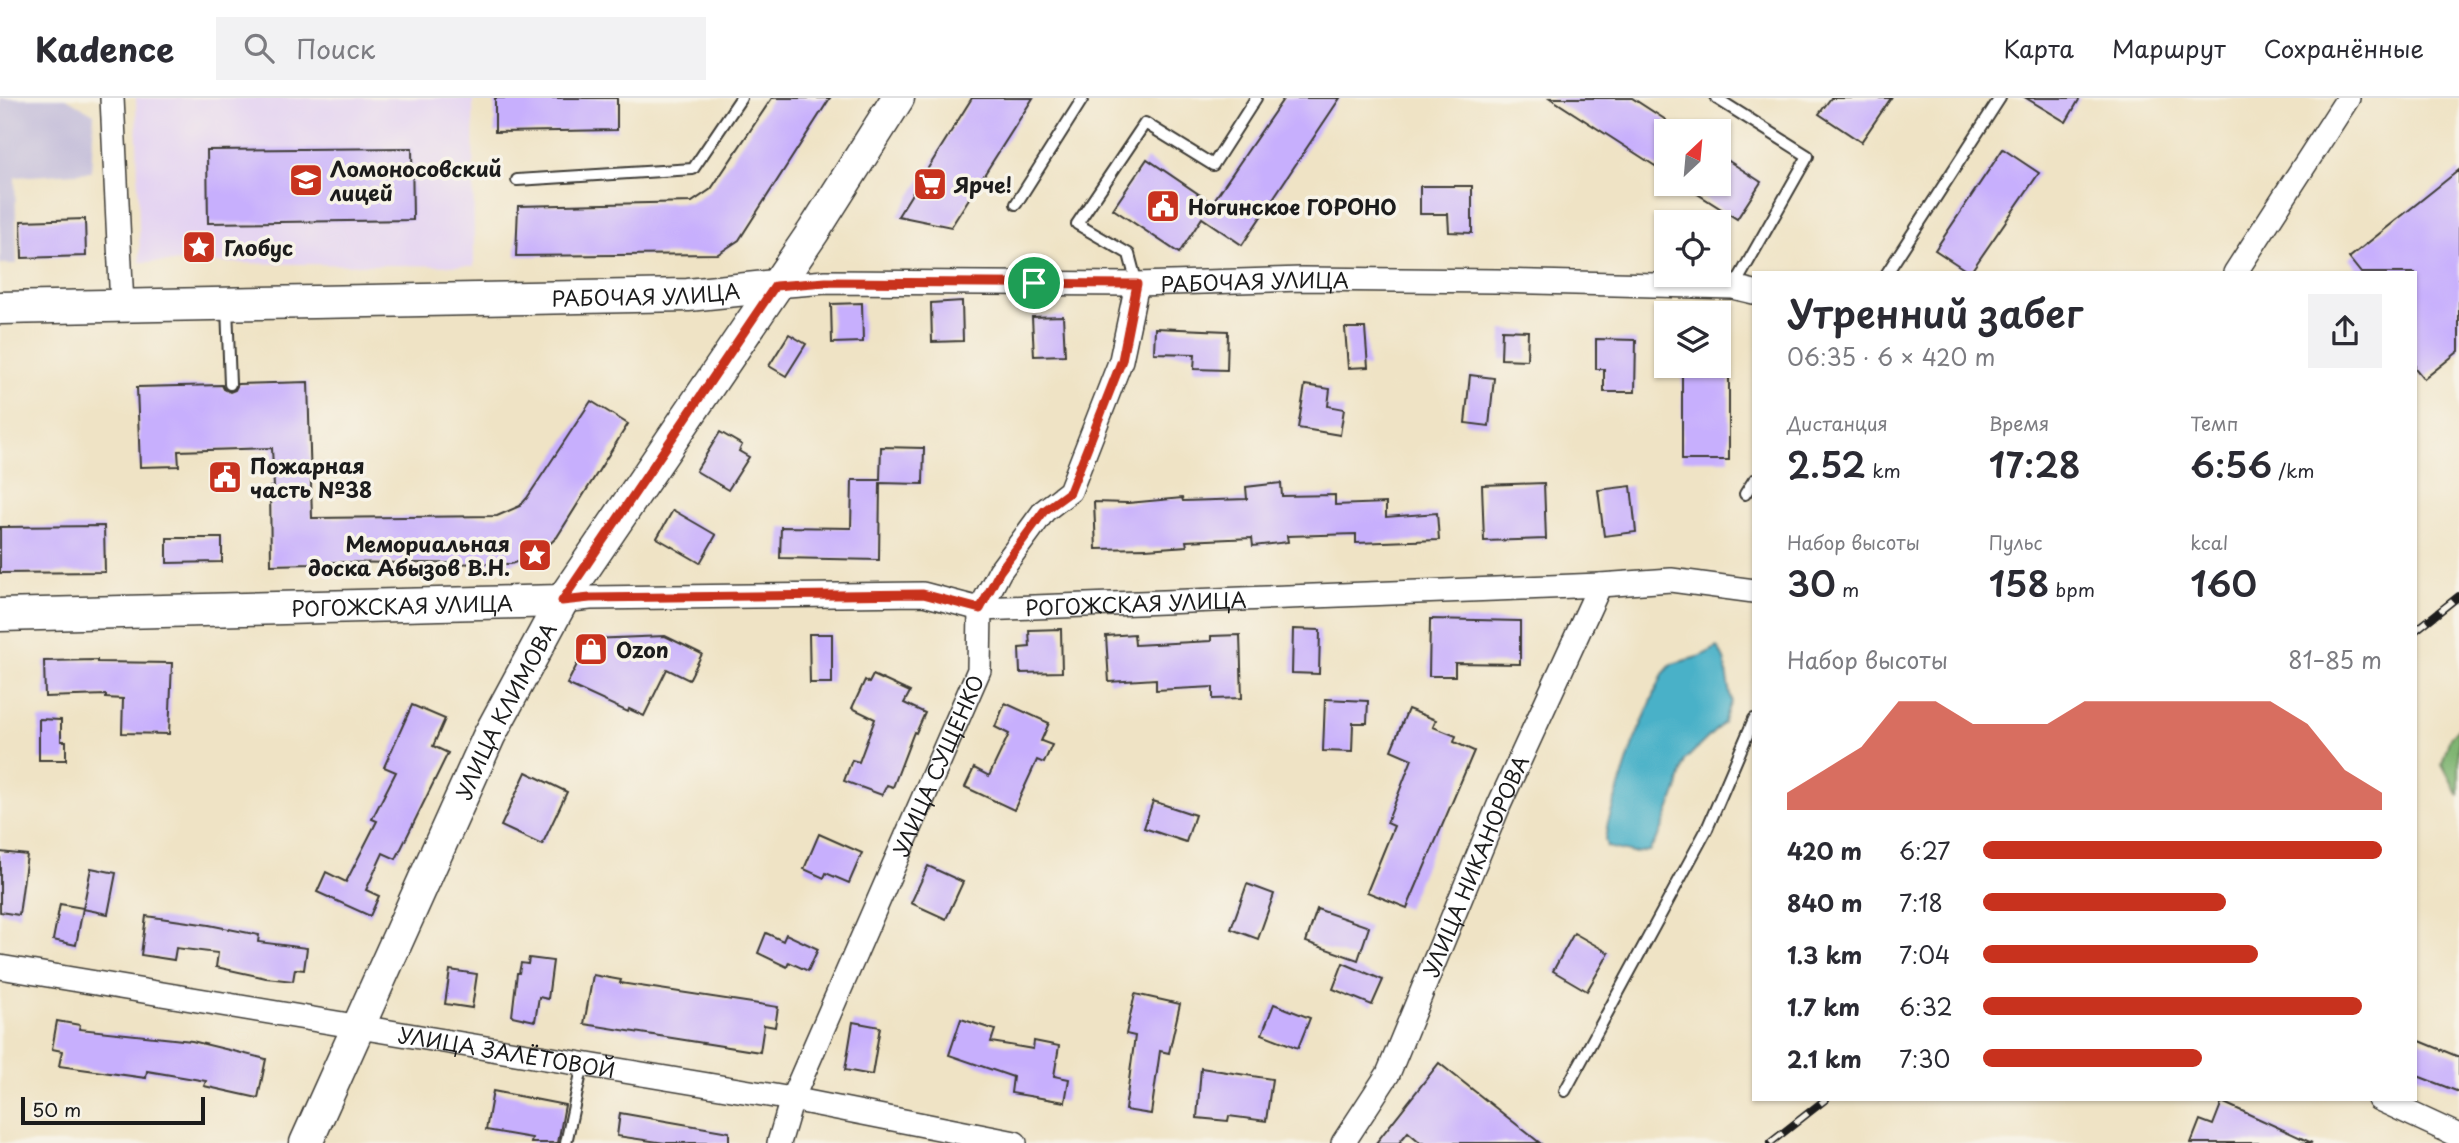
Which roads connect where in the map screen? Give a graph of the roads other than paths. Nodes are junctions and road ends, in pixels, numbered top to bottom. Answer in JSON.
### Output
{"nodes":[{"id":1,"x":112,"y":98,"type":"edge"},
{"id":2,"x":741,"y":98,"type":"edge"},
{"id":3,"x":898,"y":98,"type":"edge"},
{"id":4,"x":1083,"y":98,"type":"edge"},
{"id":5,"x":1256,"y":98,"type":"edge"},
{"id":6,"x":1716,"y":98,"type":"edge"},
{"id":7,"x":2000,"y":98,"type":"edge"},
{"id":8,"x":2348,"y":98,"type":"edge"},
{"id":9,"x":517,"y":180,"type":"dead end"},
{"id":10,"x":1016,"y":204,"type":"dead end"},
{"id":11,"x":1752,"y":271,"type":"edge"},
{"id":12,"x":1752,"y":271,"type":"edge"},
{"id":13,"x":1888,"y":271,"type":"edge"},
{"id":14,"x":2236,"y":271,"type":"edge"},
{"id":15,"x":1137,"y":284,"type":"junction"},
{"id":16,"x":775,"y":286,"type":"junction"},
{"id":17,"x":1743,"y":290,"type":"edge"},
{"id":18,"x":227,"y":304,"type":"junction"},
{"id":19,"x":122,"y":306,"type":"junction"},
{"id":20,"x":0,"y":308,"type":"edge"},
{"id":21,"x":230,"y":384,"type":"dead end"},
{"id":22,"x":1752,"y":483,"type":"edge"},
{"id":23,"x":1745,"y":494,"type":"dead end"},
{"id":24,"x":1600,"y":585,"type":"junction"},
{"id":25,"x":1752,"y":591,"type":"edge"},
{"id":26,"x":562,"y":601,"type":"junction"},
{"id":27,"x":980,"y":609,"type":"junction"},
{"id":28,"x":0,"y":615,"type":"edge"},
{"id":29,"x":1752,"y":724,"type":"edge"},
{"id":30,"x":0,"y":967,"type":"edge"},
{"id":31,"x":358,"y":1027,"type":"junction"},
{"id":32,"x":583,"y":1064,"type":"junction"},
{"id":33,"x":1565,"y":1091,"type":"dead end"},
{"id":34,"x":792,"y":1099,"type":"junction"},
{"id":35,"x":2383,"y":1101,"type":"edge"},
{"id":36,"x":2459,"y":1136,"type":"edge"},
{"id":37,"x":306,"y":1143,"type":"edge"},
{"id":38,"x":566,"y":1143,"type":"edge"},
{"id":39,"x":779,"y":1143,"type":"edge"},
{"id":40,"x":1015,"y":1143,"type":"edge"},
{"id":41,"x":1343,"y":1143,"type":"edge"}],
"edges":[{"from":1,"to":19,"type":"street"},
{"from":2,"to":9,"type":"lane"},
{"from":3,"to":16,"type":"main road","name":"УЛИЦА КЛИМОВА"},
{"from":4,"to":10,"type":"lane"},
{"from":5,"to":15,"type":"lane"},
{"from":6,"to":11,"type":"lane"},
{"from":7,"to":13,"type":"lane"},
{"from":8,"to":14,"type":"street"},
{"from":12,"to":17,"type":"lane"},
{"from":15,"to":16,"type":"street","name":"РАБОЧАЯ УЛИЦА"},
{"from":15,"to":17,"type":"street","name":"РАБОЧАЯ УЛИЦА"},
{"from":15,"to":27,"type":"street","name":"УЛИЦА СУЩЕНКО"},
{"from":16,"to":18,"type":"main road","name":"РАБОЧАЯ УЛИЦА"},
{"from":16,"to":26,"type":"main road","name":"УЛИЦА КЛИМОВА"},
{"from":18,"to":19,"type":"main road","name":"РАБОЧАЯ УЛИЦА"},
{"from":18,"to":21,"type":"lane"},
{"from":19,"to":20,"type":"main road","name":"РАБОЧАЯ УЛИЦА"},
{"from":22,"to":23,"type":"lane"},
{"from":24,"to":25,"type":"street","name":"РОГОЖСКАЯ УЛИЦА"},
{"from":24,"to":27,"type":"street","name":"РОГОЖСКАЯ УЛИЦА"},
{"from":24,"to":41,"type":"street","name":"УЛИЦА НИКАНОРОВА"},
{"from":26,"to":27,"type":"street","name":"РОГОЖСКАЯ УЛИЦА"},
{"from":26,"to":28,"type":"main road","name":"РОГОЖСКАЯ УЛИЦА"},
{"from":26,"to":31,"type":"main road","name":"УЛИЦА КЛИМОВА"},
{"from":27,"to":34,"type":"street","name":"УЛИЦА СУЩЕНКО"},
{"from":29,"to":33,"type":"lane"},
{"from":30,"to":31,"type":"street","name":"УЛИЦА ЗАЛЁТОВОЙ"},
{"from":31,"to":32,"type":"street","name":"УЛИЦА ЗАЛЁТОВОЙ"},
{"from":31,"to":37,"type":"main road","name":"УЛИЦА КЛИМОВА"},
{"from":32,"to":34,"type":"street","name":"УЛИЦА ЗАЛЁТОВОЙ"},
{"from":32,"to":38,"type":"lane"},
{"from":34,"to":39,"type":"street","name":"УЛИЦА СУЩЕНКО"},
{"from":34,"to":40,"type":"street","name":"УЛИЦА ЗАЛЁТОВОЙ"},
{"from":35,"to":36,"type":"street"}]}
